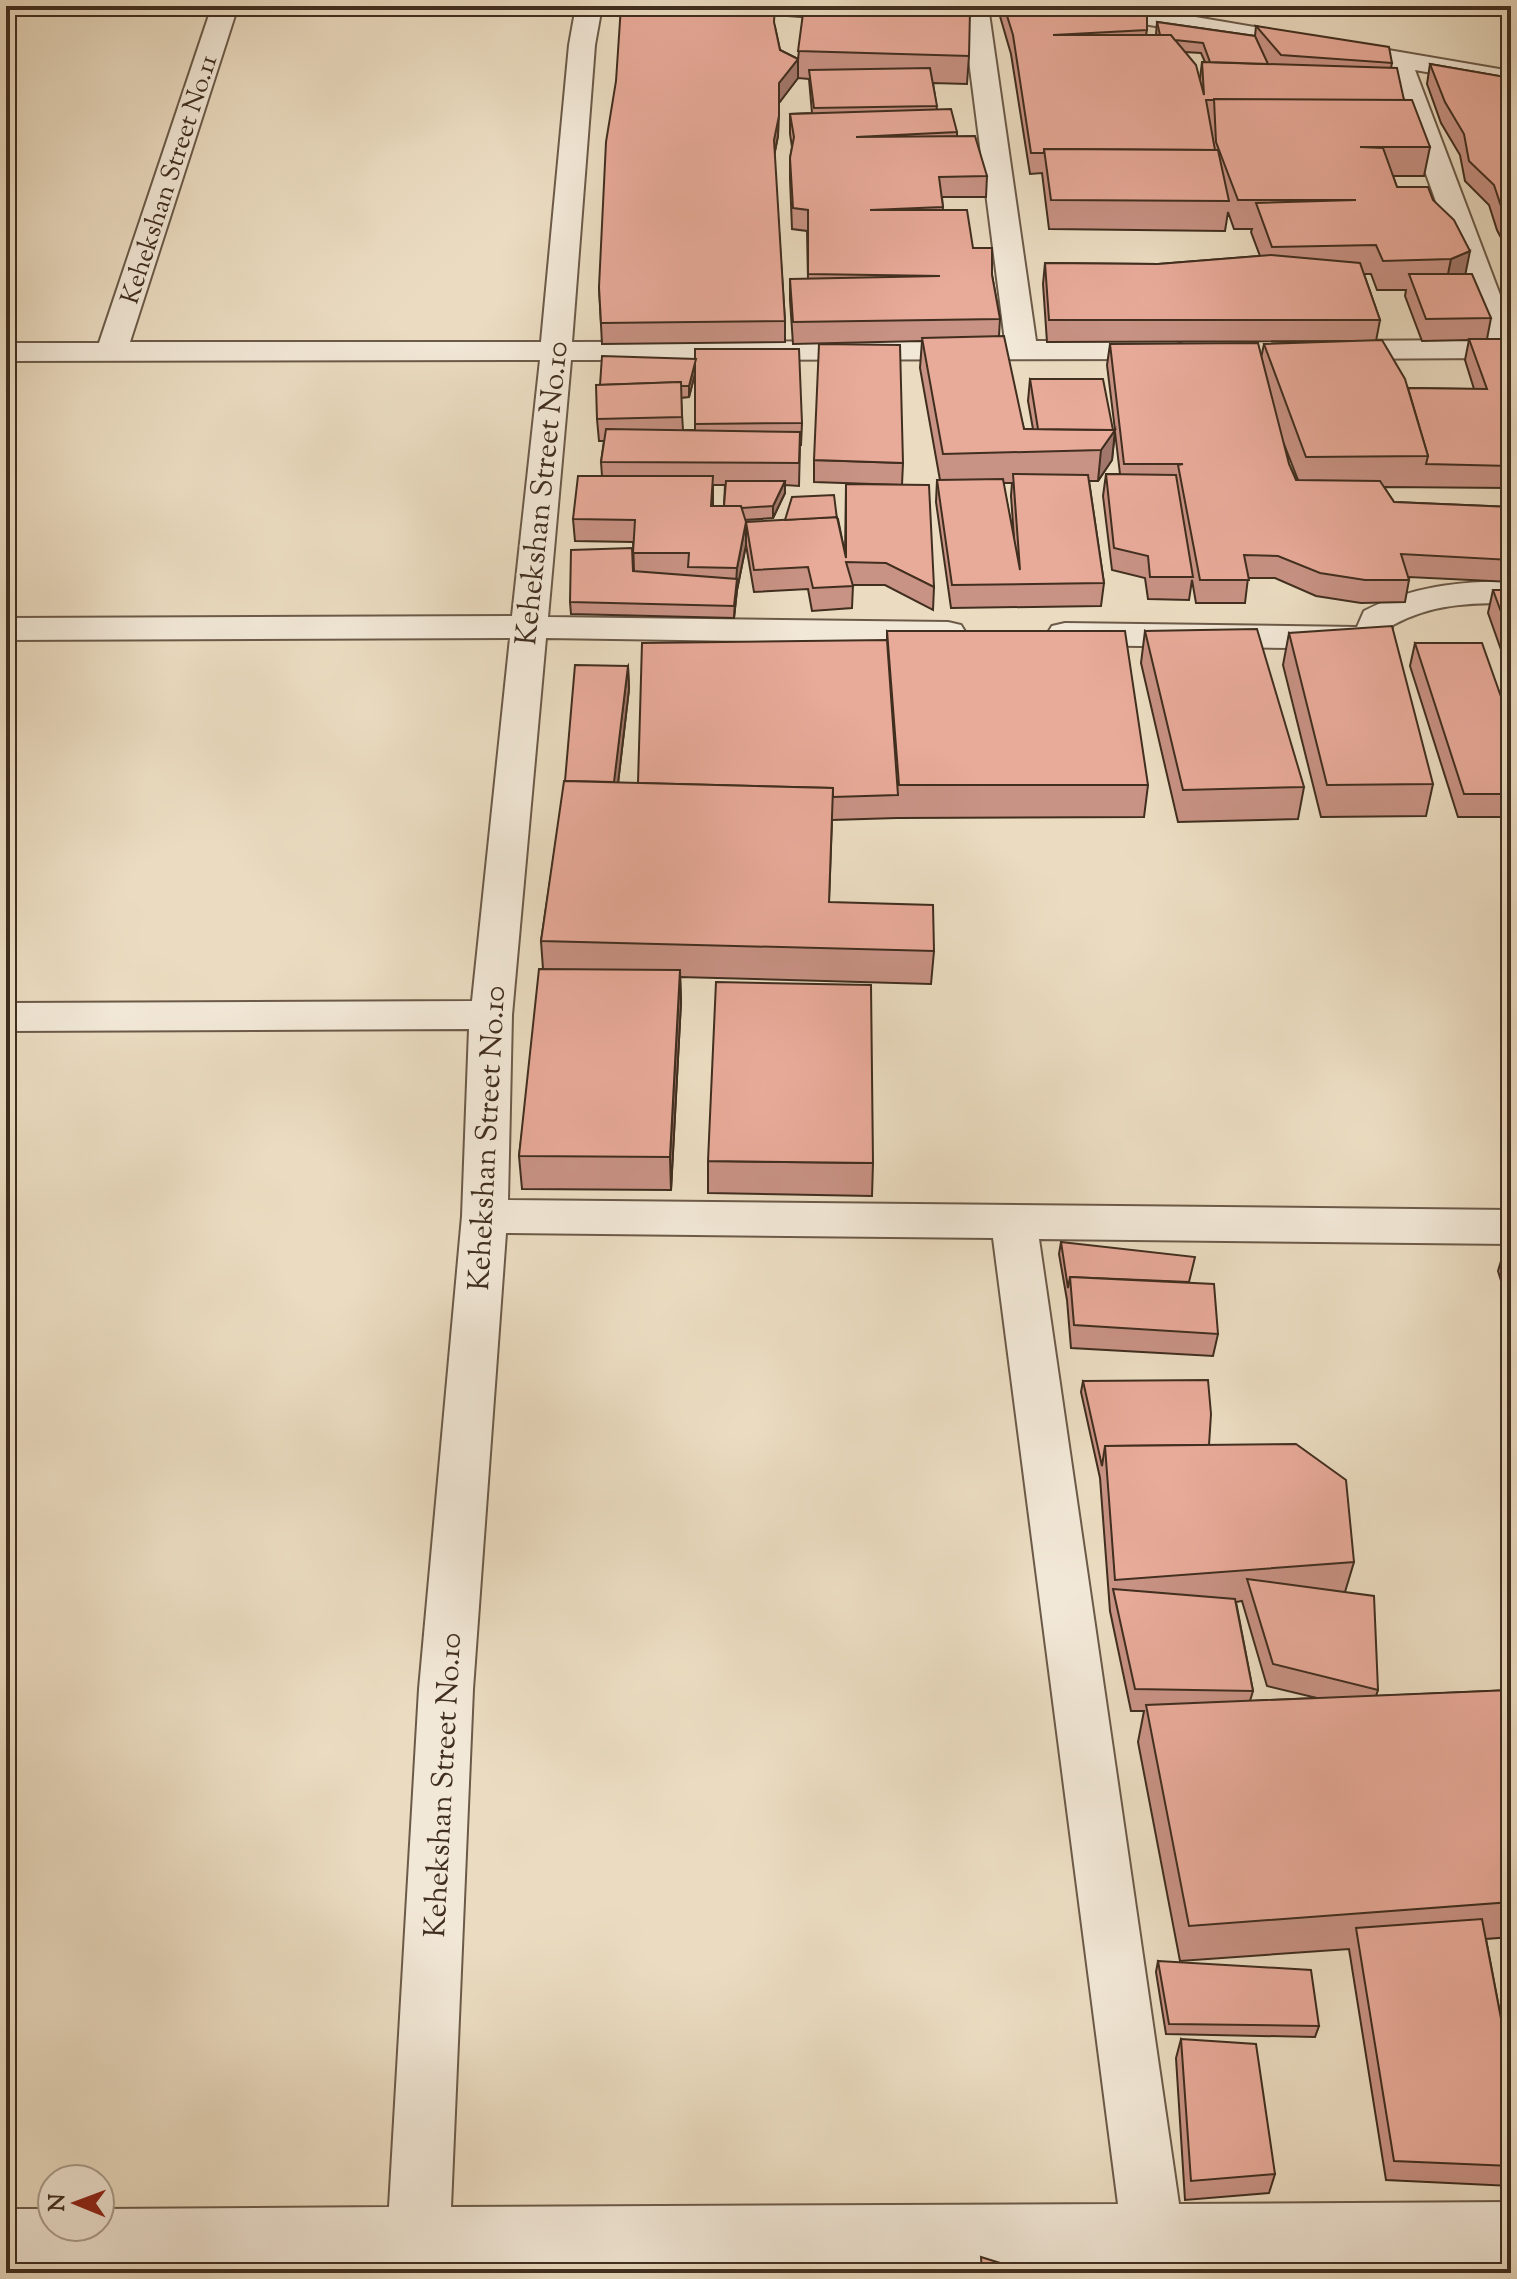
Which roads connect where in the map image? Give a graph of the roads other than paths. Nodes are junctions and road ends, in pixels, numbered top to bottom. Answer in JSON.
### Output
{"nodes":[{"id":1,"x":225,"y":6,"type":"edge"},
{"id":2,"x":589,"y":6,"type":"edge"},
{"id":3,"x":975,"y":6,"type":"edge"},
{"id":4,"x":1086,"y":6,"type":"edge"},
{"id":5,"x":1398,"y":59,"type":"junction"},
{"id":6,"x":1511,"y":79,"type":"edge"},
{"id":7,"x":1022,"y":350,"type":"junction"},
{"id":8,"x":1193,"y":350,"type":"edge"},
{"id":9,"x":1302,"y":350,"type":"edge"},
{"id":10,"x":6,"y":352,"type":"edge"},
{"id":11,"x":111,"y":352,"type":"junction"},
{"id":12,"x":556,"y":352,"type":"junction"},
{"id":13,"x":1509,"y":354,"type":"edge"},
{"id":14,"x":1511,"y":592,"type":"edge"},
{"id":15,"x":528,"y":627,"type":"junction"},
{"id":16,"x":6,"y":629,"type":"edge"},
{"id":17,"x":986,"y":633,"type":"edge"},
{"id":18,"x":1034,"y":634,"type":"edge"},
{"id":19,"x":491,"y":1015,"type":"junction"},
{"id":20,"x":6,"y":1017,"type":"edge"},
{"id":21,"x":485,"y":1216,"type":"junction"},
{"id":22,"x":1014,"y":1222,"type":"junction"},
{"id":23,"x":1511,"y":1227,"type":"edge"},
{"id":24,"x":1511,"y":2234,"type":"edge"},
{"id":25,"x":1153,"y":2235,"type":"junction"},
{"id":26,"x":6,"y":2240,"type":"edge"},
{"id":27,"x":418,"y":2255,"type":"edge"}],
"edges":[{"from":1,"to":11,"type":"street","name":"Kehekshan Street No.11"},
{"from":2,"to":12,"type":"street","name":"Kehekshan Street No.10"},
{"from":3,"to":7,"type":"street"},
{"from":4,"to":5,"type":"street"},
{"from":5,"to":6,"type":"street"},
{"from":5,"to":13,"type":"street"},
{"from":7,"to":8,"type":"street"},
{"from":7,"to":12,"type":"street"},
{"from":9,"to":13,"type":"street"},
{"from":10,"to":11,"type":"street"},
{"from":11,"to":12,"type":"street"},
{"from":12,"to":15,"type":"street","name":"Kehekshan Street No.10"},
{"from":14,"to":18,"type":"street"},
{"from":15,"to":16,"type":"street"},
{"from":15,"to":17,"type":"street"},
{"from":15,"to":19,"type":"street","name":"Kehekshan Street No.10"},
{"from":19,"to":20,"type":"street"},
{"from":19,"to":21,"type":"street","name":"Kehekshan Street No.10"},
{"from":21,"to":22,"type":"street"},
{"from":21,"to":27,"type":"street","name":"Kehekshan Street No.10"},
{"from":22,"to":23,"type":"street"},
{"from":22,"to":25,"type":"street"},
{"from":24,"to":25,"type":"street"},
{"from":25,"to":27,"type":"street"},
{"from":26,"to":27,"type":"street"}]}
